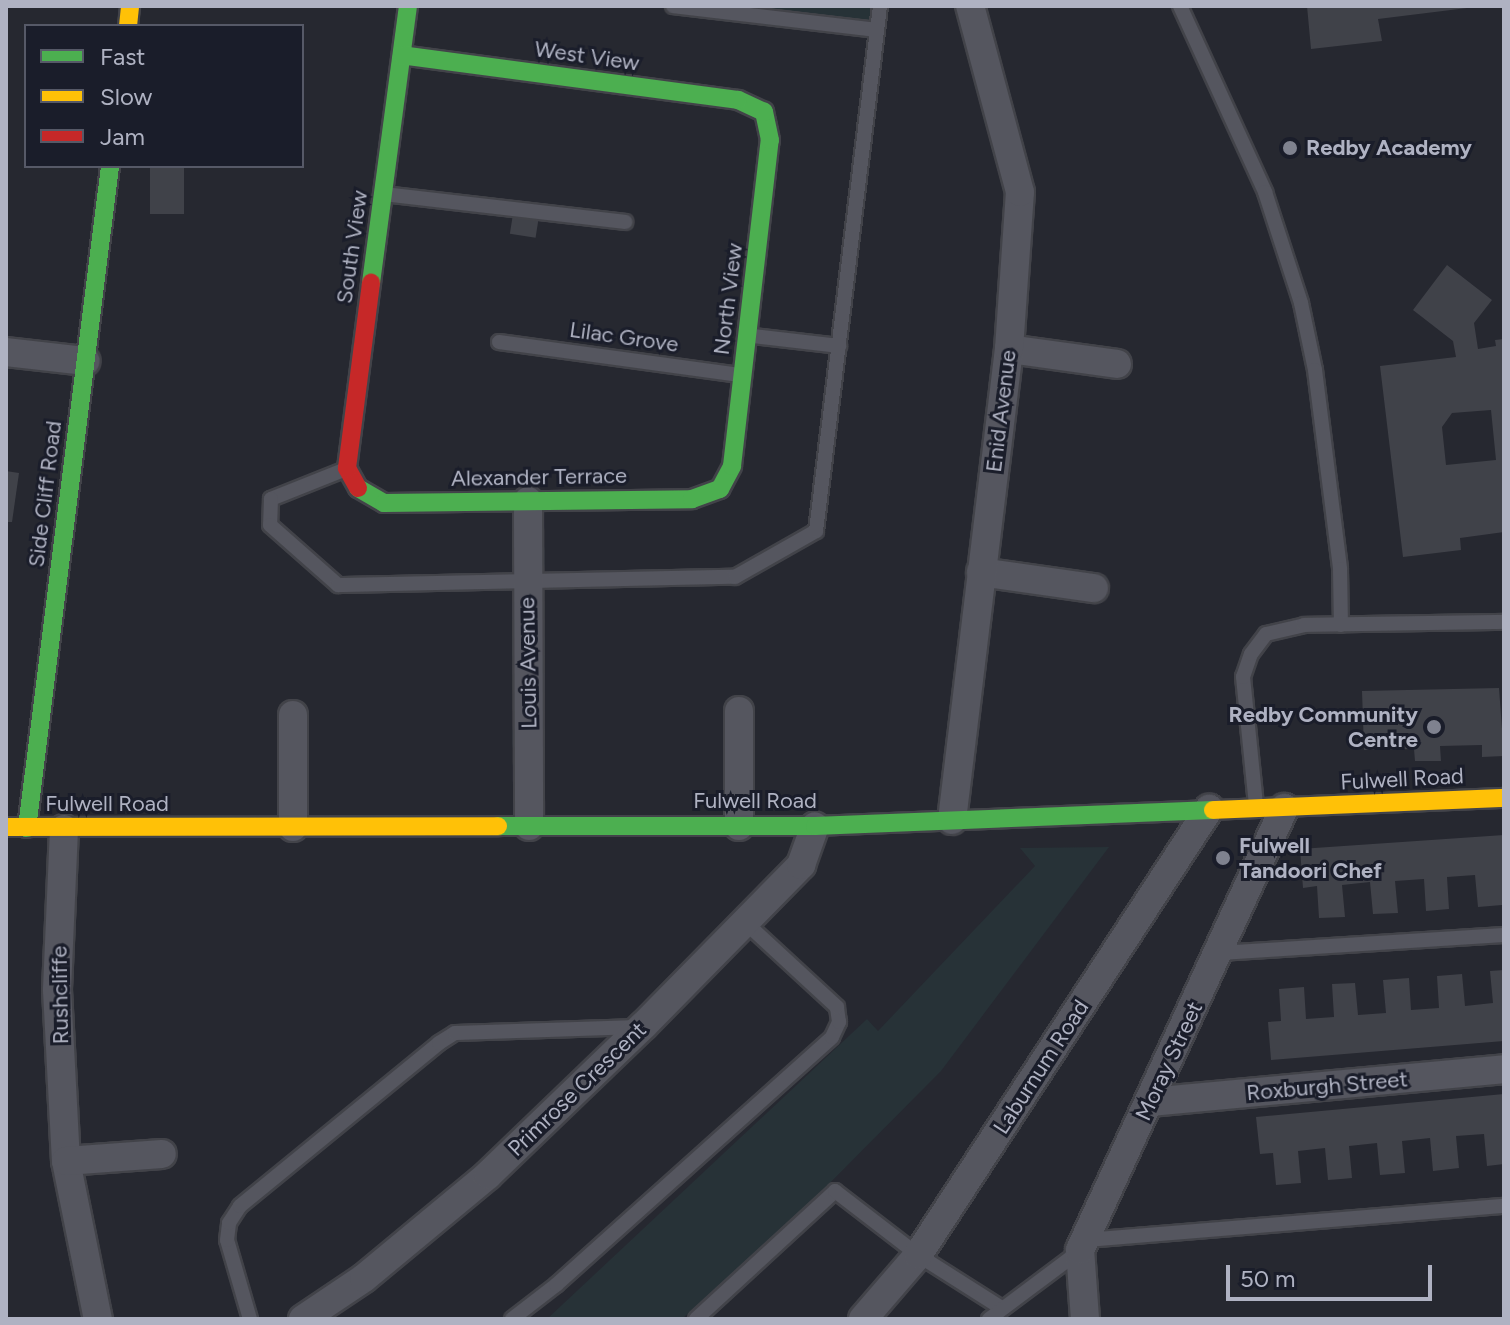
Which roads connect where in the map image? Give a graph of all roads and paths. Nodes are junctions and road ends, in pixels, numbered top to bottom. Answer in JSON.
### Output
{"nodes":[{"id":1,"x":408,"y":6,"type":"edge"},
{"id":2,"x":673,"y":6,"type":"edge"},
{"id":3,"x":880,"y":6,"type":"edge"},
{"id":4,"x":970,"y":6,"type":"edge"},
{"id":5,"x":1180,"y":6,"type":"edge"},
{"id":6,"x":877,"y":30,"type":"junction"},
{"id":7,"x":402,"y":55,"type":"junction"},
{"id":8,"x":764,"y":112,"type":"joint"},
{"id":9,"x":110,"y":168,"type":"edge"},
{"id":10,"x":383,"y":194,"type":"junction"},
{"id":11,"x":625,"y":222,"type":"dead end"},
{"id":12,"x":749,"y":336,"type":"junction"},
{"id":13,"x":499,"y":342,"type":"dead end"},
{"id":14,"x":839,"y":346,"type":"junction"},
{"id":15,"x":1009,"y":349,"type":"junction"},
{"id":16,"x":6,"y":352,"type":"edge"},
{"id":17,"x":85,"y":361,"type":"junction"},
{"id":18,"x":1117,"y":364,"type":"dead end"},
{"id":19,"x":743,"y":376,"type":"junction"},
{"id":20,"x":347,"y":468,"type":"junction"},
{"id":21,"x":720,"y":489,"type":"joint"},
{"id":22,"x":528,"y":501,"type":"junction"},
{"id":23,"x":981,"y":572,"type":"junction"},
{"id":24,"x":527,"y":581,"type":"junction"},
{"id":25,"x":1094,"y":588,"type":"dead end"},
{"id":26,"x":1504,"y":622,"type":"edge"},
{"id":27,"x":1341,"y":625,"type":"junction"},
{"id":28,"x":739,"y":711,"type":"dead end"},
{"id":29,"x":293,"y":715,"type":"dead end"},
{"id":30,"x":1504,"y":798,"type":"edge"},
{"id":31,"x":1209,"y":809,"type":"junction"},
{"id":32,"x":1270,"y":809,"type":"junction"},
{"id":33,"x":952,"y":820,"type":"junction"},
{"id":34,"x":529,"y":826,"type":"junction"},
{"id":35,"x":739,"y":826,"type":"junction"},
{"id":36,"x":815,"y":826,"type":"junction"},
{"id":37,"x":6,"y":827,"type":"edge"},
{"id":38,"x":293,"y":827,"type":"junction"},
{"id":39,"x":27,"y":828,"type":"junction"},
{"id":40,"x":64,"y":829,"type":"junction"},
{"id":41,"x":747,"y":924,"type":"junction"},
{"id":42,"x":1504,"y":935,"type":"edge"},
{"id":43,"x":1219,"y":953,"type":"junction"},
{"id":44,"x":643,"y":1026,"type":"junction"},
{"id":45,"x":1504,"y":1069,"type":"edge"},
{"id":46,"x":1150,"y":1102,"type":"junction"},
{"id":47,"x":162,"y":1154,"type":"dead end"},
{"id":48,"x":66,"y":1161,"type":"junction"},
{"id":49,"x":1504,"y":1206,"type":"edge"},
{"id":50,"x":1084,"y":1245,"type":"junction"},
{"id":51,"x":918,"y":1255,"type":"junction"},
{"id":52,"x":1000,"y":1307,"type":"junction"},
{"id":53,"x":98,"y":1319,"type":"edge"},
{"id":54,"x":250,"y":1319,"type":"edge"},
{"id":55,"x":303,"y":1319,"type":"edge"},
{"id":56,"x":512,"y":1319,"type":"edge"},
{"id":57,"x":696,"y":1319,"type":"edge"},
{"id":58,"x":863,"y":1319,"type":"edge"},
{"id":59,"x":989,"y":1319,"type":"edge"},
{"id":60,"x":1085,"y":1319,"type":"edge"}],
"edges":[{"from":1,"to":7,"type":"street","name":"South View"},
{"from":2,"to":6,"type":"lane"},
{"from":3,"to":6,"type":"lane"},
{"from":4,"to":15,"type":"street","name":"Enid Avenue"},
{"from":5,"to":27,"type":"lane"},
{"from":6,"to":14,"type":"lane"},
{"from":7,"to":8,"type":"street","name":"West View"},
{"from":7,"to":10,"type":"street","name":"South View"},
{"from":8,"to":12,"type":"street","name":"North View"},
{"from":9,"to":17,"type":"street","name":"Side Cliff Road"},
{"from":10,"to":11,"type":"lane"},
{"from":10,"to":20,"type":"street","name":"South View"},
{"from":12,"to":14,"type":"lane"},
{"from":12,"to":19,"type":"street","name":"North View"},
{"from":13,"to":19,"type":"lane","name":"Lilac Grove"},
{"from":14,"to":24,"type":"lane"},
{"from":15,"to":18,"type":"street"},
{"from":15,"to":23,"type":"street","name":"Enid Avenue"},
{"from":16,"to":17,"type":"street"},
{"from":17,"to":39,"type":"street","name":"Side Cliff Road"},
{"from":19,"to":21,"type":"street","name":"North View"},
{"from":20,"to":22,"type":"street","name":"Alexander Terrace"},
{"from":20,"to":24,"type":"lane"},
{"from":21,"to":22,"type":"street","name":"Alexander Terrace"},
{"from":22,"to":24,"type":"street","name":"Louis Avenue"},
{"from":23,"to":25,"type":"street"},
{"from":23,"to":33,"type":"street","name":"Enid Avenue"},
{"from":24,"to":34,"type":"street","name":"Louis Avenue"},
{"from":26,"to":27,"type":"lane"},
{"from":27,"to":32,"type":"lane"},
{"from":28,"to":35,"type":"street"},
{"from":29,"to":38,"type":"street"},
{"from":30,"to":32,"type":"street","name":"Fulwell Road"},
{"from":31,"to":32,"type":"street","name":"Fulwell Road"},
{"from":31,"to":33,"type":"street","name":"Fulwell Road"},
{"from":31,"to":51,"type":"street","name":"Laburnum Road"},
{"from":32,"to":43,"type":"street","name":"Moray Street"},
{"from":33,"to":36,"type":"street","name":"Fulwell Road"},
{"from":34,"to":35,"type":"street","name":"Fulwell Road"},
{"from":34,"to":38,"type":"street","name":"Fulwell Road"},
{"from":35,"to":36,"type":"street","name":"Fulwell Road"},
{"from":36,"to":41,"type":"street","name":"Primrose Crescent"},
{"from":37,"to":39,"type":"street","name":"Fulwell Road"},
{"from":38,"to":40,"type":"street","name":"Fulwell Road"},
{"from":39,"to":40,"type":"street","name":"Fulwell Road"},
{"from":40,"to":48,"type":"street","name":"Rushcliffe"},
{"from":41,"to":44,"type":"street","name":"Primrose Crescent"},
{"from":41,"to":56,"type":"lane"},
{"from":42,"to":43,"type":"lane"},
{"from":43,"to":46,"type":"street","name":"Moray Street"},
{"from":44,"to":54,"type":"lane"},
{"from":44,"to":55,"type":"street","name":"Primrose Crescent"},
{"from":45,"to":46,"type":"street","name":"Roxburgh Street"},
{"from":46,"to":50,"type":"street","name":"Moray Street"},
{"from":47,"to":48,"type":"street"},
{"from":48,"to":53,"type":"street","name":"Rushcliffe"},
{"from":49,"to":50,"type":"lane"},
{"from":50,"to":52,"type":"lane"},
{"from":50,"to":60,"type":"street","name":"Moray Street"},
{"from":51,"to":52,"type":"lane"},
{"from":51,"to":57,"type":"lane"},
{"from":51,"to":58,"type":"street","name":"Laburnum Road"},
{"from":52,"to":59,"type":"lane"}]}
